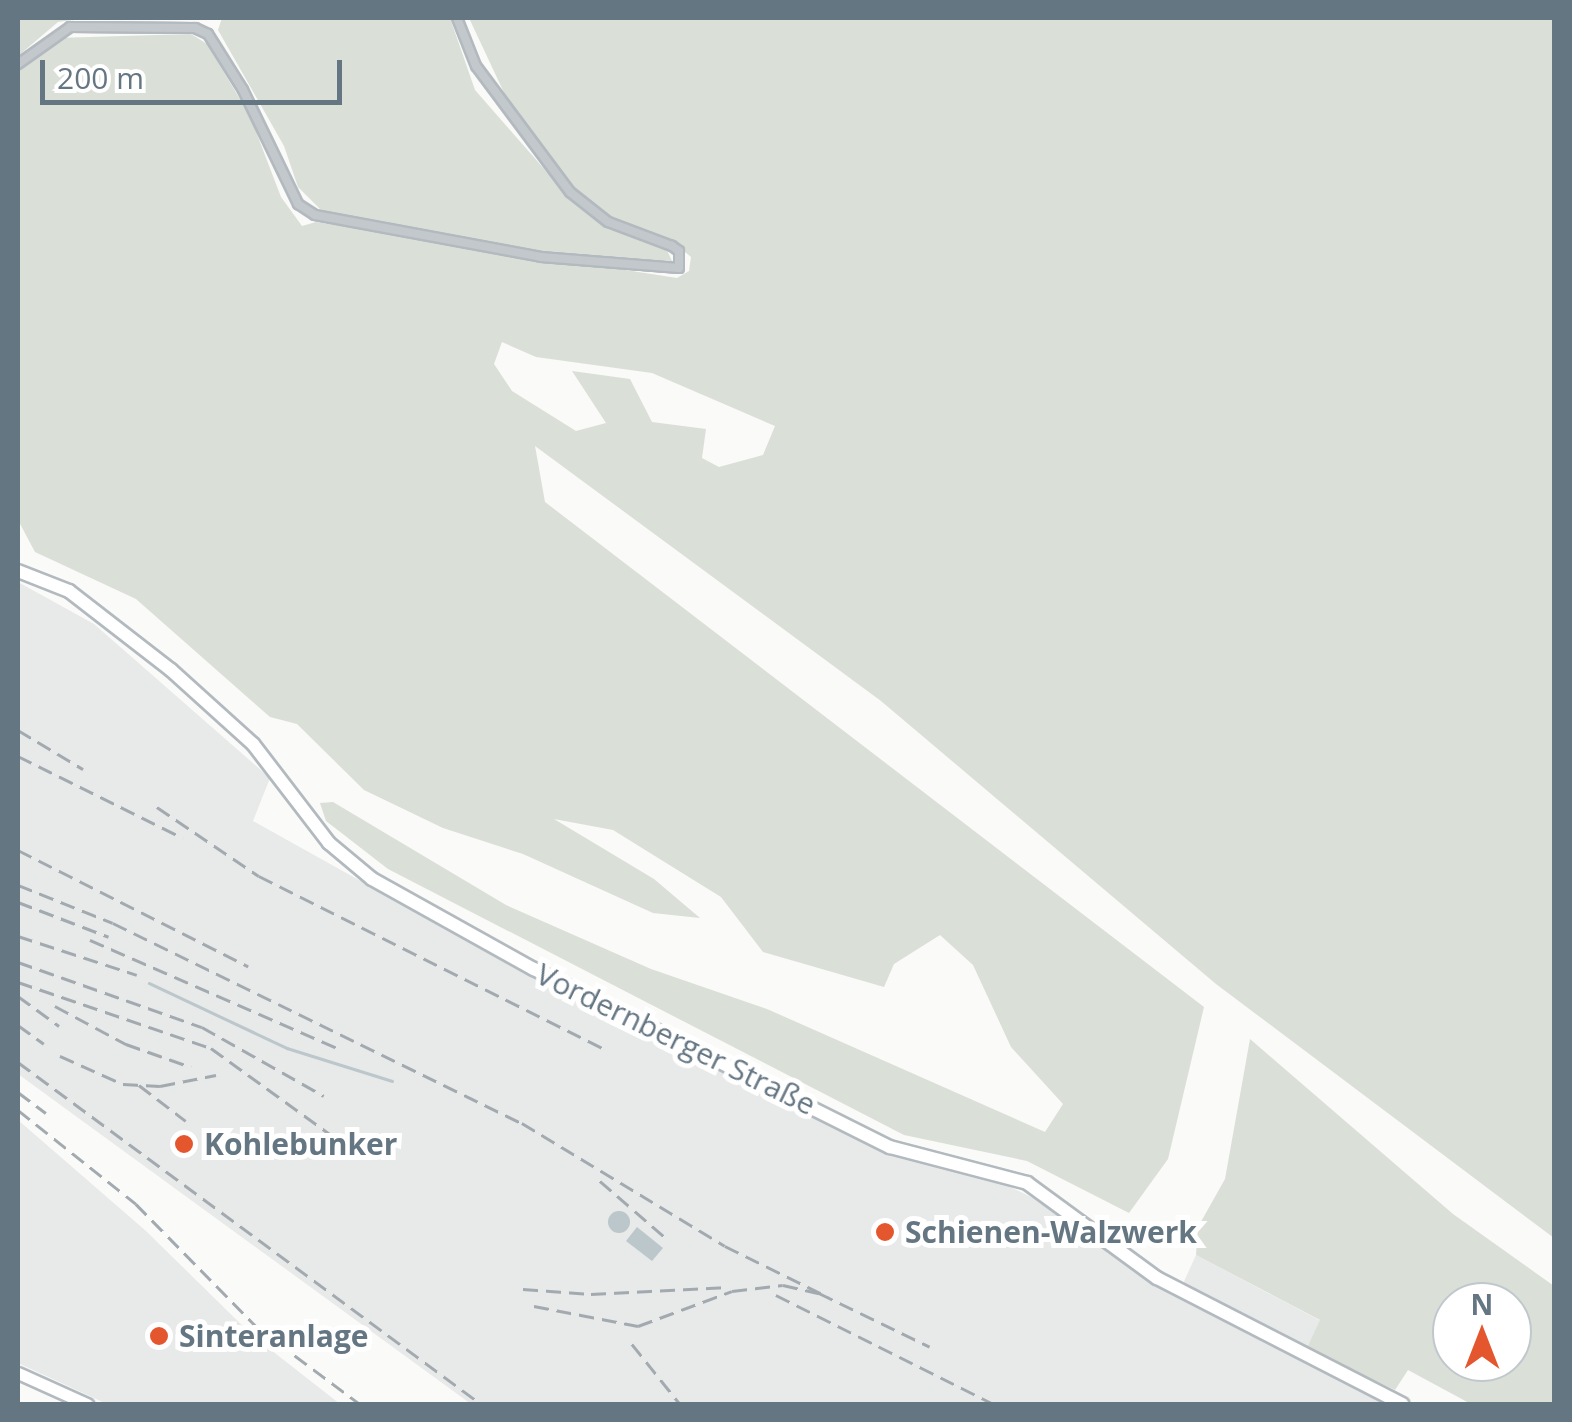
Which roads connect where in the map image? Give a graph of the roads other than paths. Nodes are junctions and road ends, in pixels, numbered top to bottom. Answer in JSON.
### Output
{"nodes":[{"id":1,"x":457,"y":18,"type":"edge"},
{"id":2,"x":18,"y":64,"type":"edge"},
{"id":3,"x":18,"y":570,"type":"edge"},
{"id":4,"x":18,"y":1373,"type":"edge"},
{"id":5,"x":87,"y":1404,"type":"edge"},
{"id":6,"x":1402,"y":1404,"type":"edge"}],
"edges":[{"from":1,"to":2,"type":"street"},
{"from":3,"to":6,"type":"main road","name":"Vordernberger Straße"},
{"from":4,"to":5,"type":"main road"}]}
